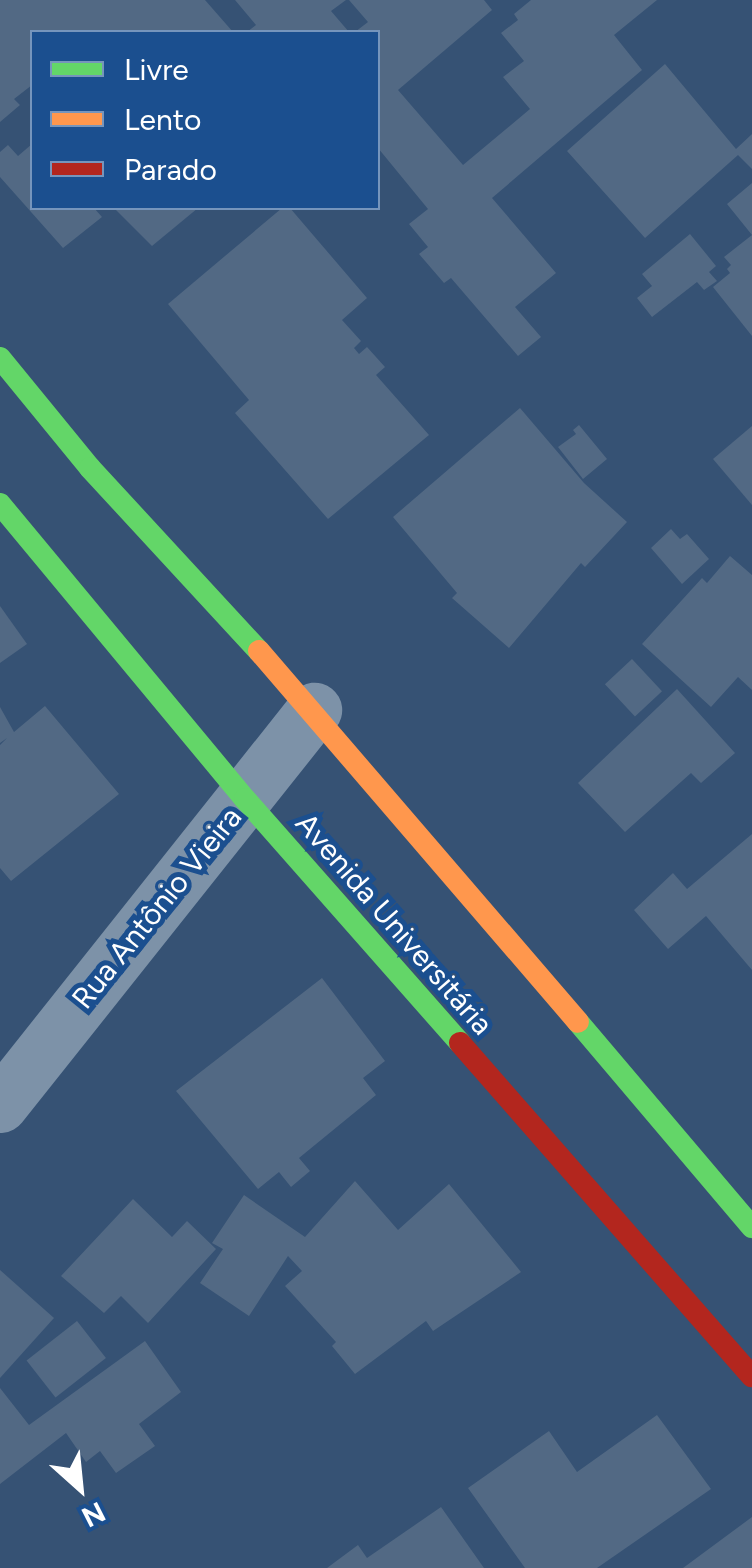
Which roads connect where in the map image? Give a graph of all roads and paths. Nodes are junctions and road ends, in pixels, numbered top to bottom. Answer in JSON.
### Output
{"nodes":[{"id":1,"x":0,"y":358,"type":"edge"},
{"id":2,"x":0,"y":504,"type":"edge"},
{"id":3,"x":314,"y":710,"type":"junction"},
{"id":4,"x":245,"y":799,"type":"junction"},
{"id":5,"x":0,"y":1106,"type":"edge"},
{"id":6,"x":752,"y":1227,"type":"edge"},
{"id":7,"x":752,"y":1376,"type":"edge"}],
"edges":[{"from":1,"to":3,"type":"main road"},
{"from":2,"to":4,"type":"main road","name":"Avenida Universitária"},
{"from":3,"to":4,"type":"street","name":"Rua Antônio Vieira"},
{"from":3,"to":6,"type":"main road"},
{"from":4,"to":5,"type":"street","name":"Rua Antônio Vieira"},
{"from":4,"to":7,"type":"main road","name":"Avenida Universitária"}]}
